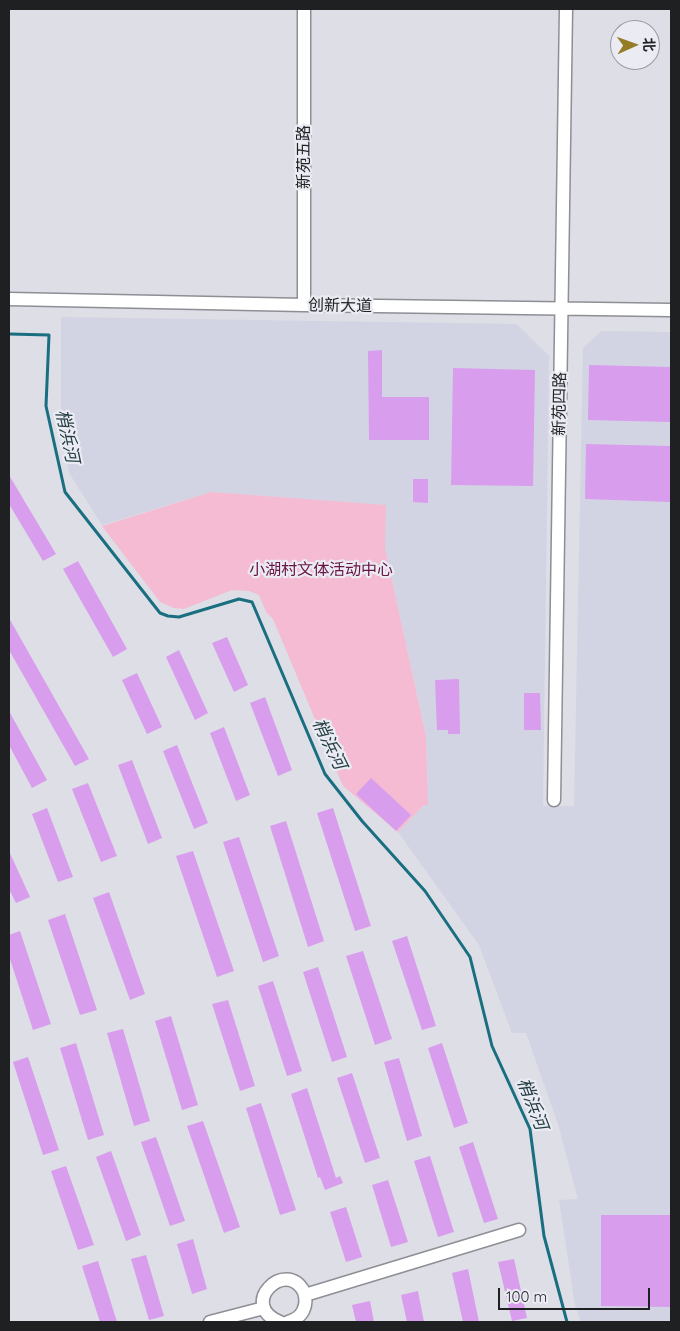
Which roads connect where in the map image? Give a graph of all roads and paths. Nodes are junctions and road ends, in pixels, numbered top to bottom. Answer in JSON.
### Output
{"nodes":[{"id":1,"x":304,"y":9,"type":"edge"},
{"id":2,"x":566,"y":9,"type":"edge"},
{"id":3,"x":9,"y":299,"type":"edge"},
{"id":4,"x":304,"y":305,"type":"junction"},
{"id":5,"x":562,"y":309,"type":"junction"},
{"id":6,"x":671,"y":310,"type":"edge"},
{"id":7,"x":554,"y":800,"type":"dead end"},
{"id":8,"x":519,"y":1230,"type":"dead end"},
{"id":9,"x":305,"y":1294,"type":"junction"},
{"id":10,"x":264,"y":1308,"type":"junction"},
{"id":11,"x":210,"y":1322,"type":"edge"},
{"id":12,"x":280,"y":1322,"type":"edge"},
{"id":13,"x":288,"y":1322,"type":"edge"}],
"edges":[{"from":1,"to":4,"type":"street","name":"新苑五路"},
{"from":2,"to":5,"type":"street","name":"新苑四路"},
{"from":3,"to":4,"type":"street","name":"创新大道"},
{"from":4,"to":5,"type":"street","name":"创新大道"},
{"from":5,"to":6,"type":"street","name":"创新大道"},
{"from":5,"to":7,"type":"street","name":"新苑四路"},
{"from":8,"to":9,"type":"street"},
{"from":9,"to":10,"type":"street"},
{"from":9,"to":13,"type":"street"},
{"from":10,"to":11,"type":"street"},
{"from":10,"to":12,"type":"street"}]}
